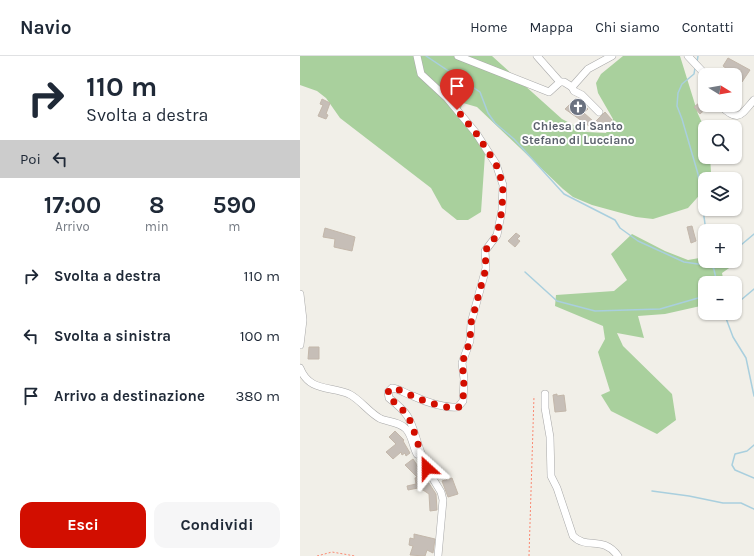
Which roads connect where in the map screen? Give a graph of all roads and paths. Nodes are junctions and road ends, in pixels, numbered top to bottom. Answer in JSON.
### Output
{"nodes":[{"id":1,"x":417,"y":56,"type":"edge"},
{"id":2,"x":458,"y":56,"type":"edge"},
{"id":3,"x":537,"y":56,"type":"edge"},
{"id":4,"x":612,"y":56,"type":"edge"},
{"id":5,"x":688,"y":56,"type":"edge"},
{"id":6,"x":699,"y":68,"type":"edge"},
{"id":7,"x":560,"y":82,"type":"junction"},
{"id":8,"x":572,"y":87,"type":"junction"},
{"id":9,"x":754,"y":100,"type":"edge"},
{"id":10,"x":599,"y":112,"type":"dead end"},
{"id":11,"x":728,"y":112,"type":"edge"},
{"id":12,"x":300,"y":294,"type":"edge"},
{"id":13,"x":300,"y":345,"type":"edge"},
{"id":14,"x":300,"y":368,"type":"edge"},
{"id":15,"x":545,"y":394,"type":"dead end"},
{"id":16,"x":534,"y":396,"type":"dead end"},
{"id":17,"x":427,"y":468,"type":"junction"},
{"id":18,"x":317,"y":556,"type":"edge"},
{"id":19,"x":355,"y":556,"type":"edge"},
{"id":20,"x":438,"y":556,"type":"edge"},
{"id":21,"x":529,"y":556,"type":"edge"},
{"id":22,"x":618,"y":556,"type":"edge"}],
"edges":[{"from":1,"to":17,"type":"street"},
{"from":2,"to":7,"type":"street"},
{"from":3,"to":7,"type":"street"},
{"from":4,"to":8,"type":"street"},
{"from":5,"to":6,"type":"street"},
{"from":7,"to":8,"type":"street"},
{"from":8,"to":10,"type":"street"},
{"from":9,"to":11,"type":"street"},
{"from":12,"to":13,"type":"street"},
{"from":14,"to":17,"type":"street"},
{"from":15,"to":22,"type":"street"},
{"from":16,"to":21,"type":"path"},
{"from":17,"to":20,"type":"street"},
{"from":18,"to":19,"type":"path"}]}
